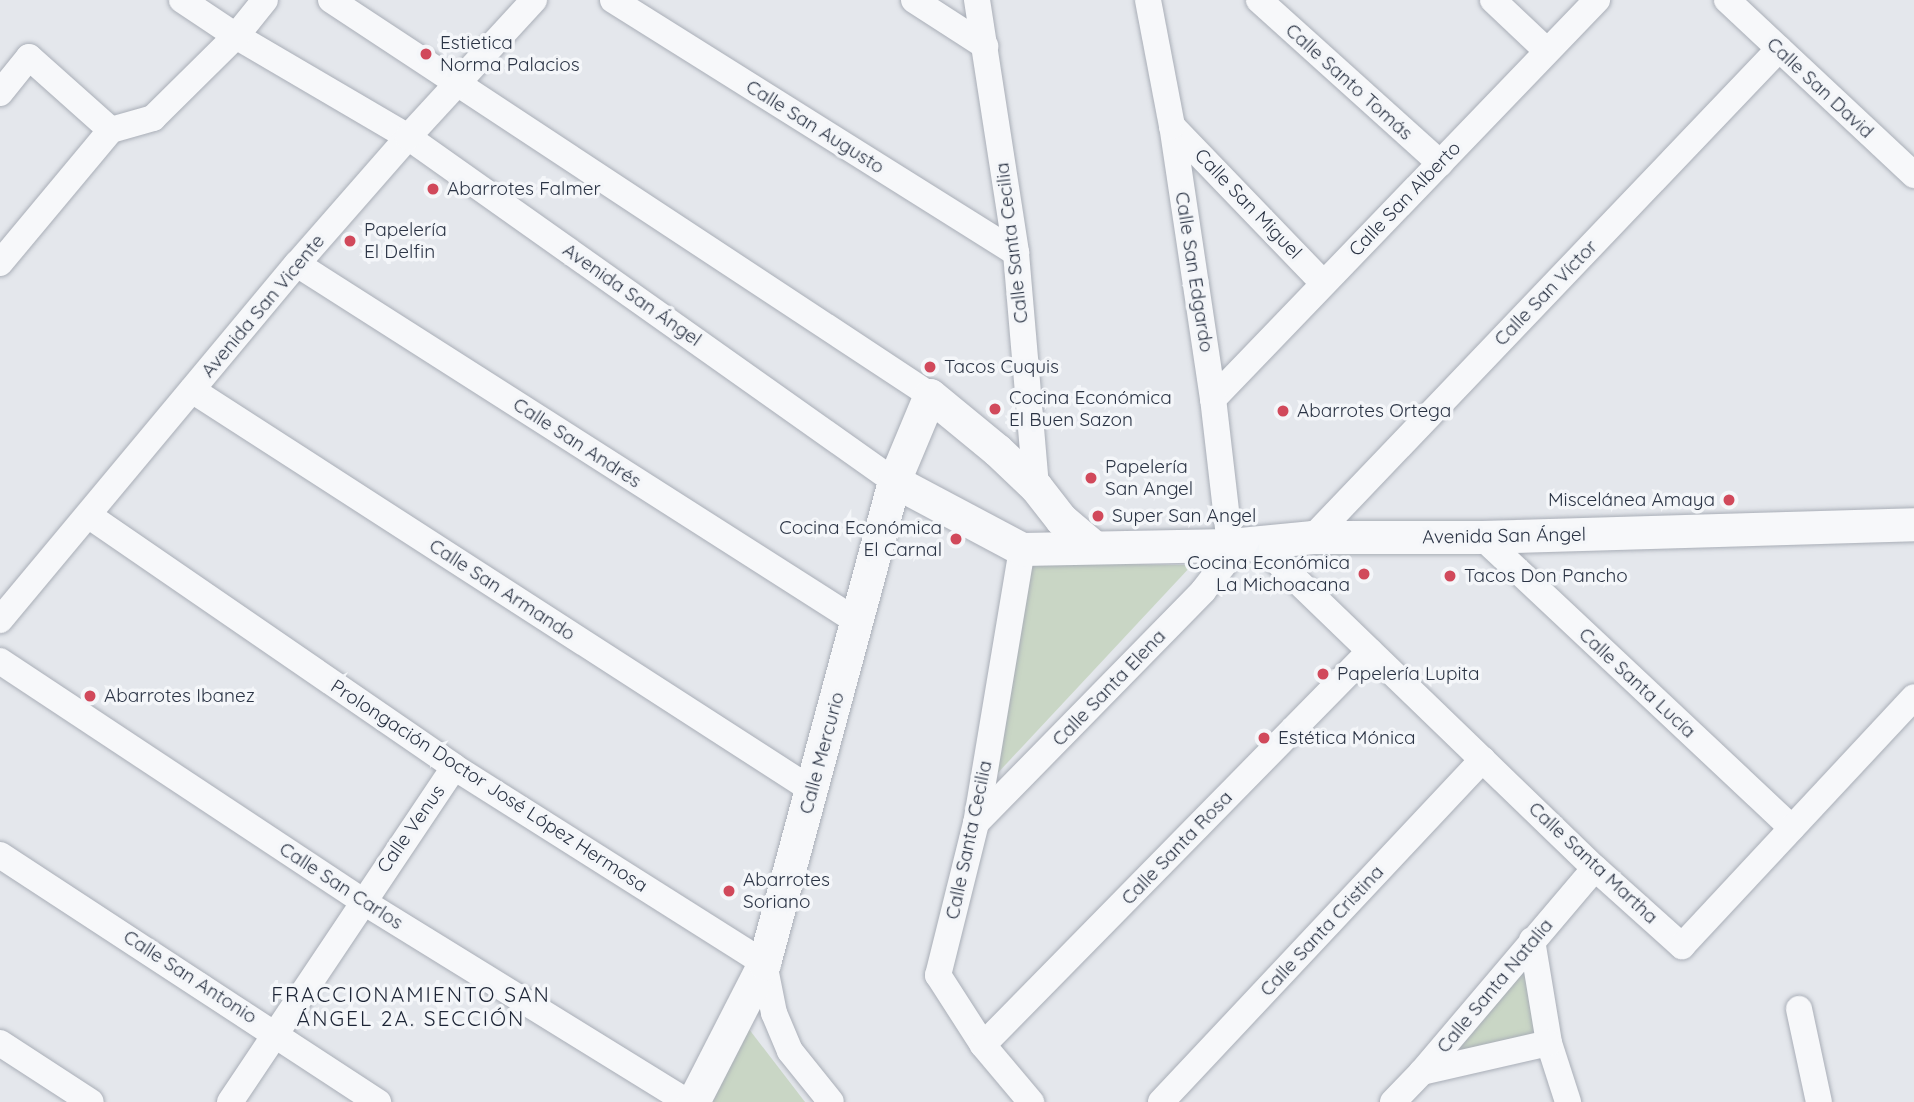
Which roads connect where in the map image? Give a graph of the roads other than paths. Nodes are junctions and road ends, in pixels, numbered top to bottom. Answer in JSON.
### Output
{"nodes":[{"id":1,"x":182,"y":0,"type":"edge"},
{"id":2,"x":265,"y":0,"type":"edge"},
{"id":3,"x":331,"y":0,"type":"edge"},
{"id":4,"x":534,"y":0,"type":"edge"},
{"id":5,"x":613,"y":0,"type":"edge"},
{"id":6,"x":914,"y":0,"type":"edge"},
{"id":7,"x":977,"y":0,"type":"edge"},
{"id":8,"x":1148,"y":0,"type":"edge"},
{"id":9,"x":1259,"y":0,"type":"edge"},
{"id":10,"x":1493,"y":0,"type":"edge"},
{"id":11,"x":1597,"y":0,"type":"edge"},
{"id":12,"x":1727,"y":0,"type":"edge"},
{"id":13,"x":236,"y":36,"type":"junction"},
{"id":14,"x":985,"y":46,"type":"junction"},
{"id":15,"x":1779,"y":49,"type":"junction"},
{"id":16,"x":1547,"y":51,"type":"junction"},
{"id":17,"x":458,"y":82,"type":"junction"},
{"id":18,"x":0,"y":93,"type":"edge"},
{"id":19,"x":1172,"y":125,"type":"junction"},
{"id":20,"x":111,"y":130,"type":"junction"},
{"id":21,"x":408,"y":137,"type":"junction"},
{"id":22,"x":1440,"y":163,"type":"junction"},
{"id":23,"x":1914,"y":176,"type":"edge"},
{"id":24,"x":1016,"y":253,"type":"junction"},
{"id":25,"x":0,"y":264,"type":"edge"},
{"id":26,"x":297,"y":264,"type":"junction"},
{"id":27,"x":1324,"y":283,"type":"junction"},
{"id":28,"x":192,"y":390,"type":"junction"},
{"id":29,"x":930,"y":395,"type":"junction"},
{"id":30,"x":1213,"y":398,"type":"junction"},
{"id":31,"x":894,"y":481,"type":"junction"},
{"id":32,"x":1036,"y":487,"type":"junction"},
{"id":33,"x":88,"y":515,"type":"junction"},
{"id":34,"x":1914,"y":524,"type":"edge"},
{"id":35,"x":1313,"y":537,"type":"junction"},
{"id":36,"x":1482,"y":537,"type":"junction"},
{"id":37,"x":1244,"y":544,"type":"junction"},
{"id":38,"x":1094,"y":547,"type":"junction"},
{"id":39,"x":1022,"y":549,"type":"junction"},
{"id":40,"x":0,"y":620,"type":"edge"},
{"id":41,"x":858,"y":622,"type":"junction"},
{"id":42,"x":1370,"y":651,"type":"junction"},
{"id":43,"x":0,"y":661,"type":"edge"},
{"id":44,"x":1914,"y":697,"type":"edge"},
{"id":45,"x":1483,"y":759,"type":"junction"},
{"id":46,"x":454,"y":767,"type":"junction"},
{"id":47,"x":812,"y":790,"type":"junction"},
{"id":48,"x":976,"y":823,"type":"junction"},
{"id":49,"x":1792,"y":828,"type":"junction"},
{"id":50,"x":0,"y":855,"type":"edge"},
{"id":51,"x":1595,"y":868,"type":"junction"},
{"id":52,"x":362,"y":901,"type":"junction"},
{"id":53,"x":1532,"y":940,"type":"junction"},
{"id":54,"x":764,"y":963,"type":"junction"},
{"id":55,"x":1799,"y":1009,"type":"dead end"},
{"id":56,"x":275,"y":1033,"type":"junction"},
{"id":57,"x":0,"y":1043,"type":"edge"},
{"id":58,"x":1549,"y":1043,"type":"junction"},
{"id":59,"x":983,"y":1045,"type":"junction"},
{"id":60,"x":1422,"y":1072,"type":"junction"},
{"id":61,"x":92,"y":1102,"type":"edge"},
{"id":62,"x":230,"y":1102,"type":"edge"},
{"id":63,"x":378,"y":1102,"type":"edge"},
{"id":64,"x":687,"y":1102,"type":"edge"},
{"id":65,"x":693,"y":1102,"type":"edge"},
{"id":66,"x":831,"y":1102,"type":"edge"},
{"id":67,"x":1031,"y":1102,"type":"edge"},
{"id":68,"x":1161,"y":1102,"type":"edge"},
{"id":69,"x":1393,"y":1102,"type":"edge"},
{"id":70,"x":1568,"y":1102,"type":"edge"},
{"id":71,"x":1819,"y":1102,"type":"edge"}],
"edges":[{"from":1,"to":13,"type":"street","name":"Avenida San Ángel"},
{"from":2,"to":13,"type":"street"},
{"from":3,"to":17,"type":"street"},
{"from":4,"to":17,"type":"street","name":"Avenida San Vicente"},
{"from":5,"to":24,"type":"street","name":"Calle San Augusto"},
{"from":6,"to":14,"type":"street"},
{"from":7,"to":14,"type":"street","name":"Calle Santa Cecilia"},
{"from":8,"to":19,"type":"street","name":"Calle San Edgardo"},
{"from":9,"to":22,"type":"street","name":"Calle Santo Tomás"},
{"from":10,"to":16,"type":"street"},
{"from":11,"to":16,"type":"street","name":"Calle San Alberto"},
{"from":12,"to":15,"type":"street","name":"Calle San David"},
{"from":13,"to":20,"type":"street"},
{"from":13,"to":21,"type":"street","name":"Avenida San Ángel"},
{"from":14,"to":24,"type":"street","name":"Calle Santa Cecilia"},
{"from":15,"to":23,"type":"street","name":"Calle San David"},
{"from":15,"to":35,"type":"street","name":"Calle San Víctor"},
{"from":16,"to":22,"type":"street","name":"Calle San Alberto"},
{"from":17,"to":21,"type":"street","name":"Avenida San Vicente"},
{"from":17,"to":29,"type":"street"},
{"from":18,"to":20,"type":"street"},
{"from":19,"to":27,"type":"street","name":"Calle San Miguel"},
{"from":19,"to":30,"type":"street","name":"Calle San Edgardo"},
{"from":20,"to":25,"type":"street"},
{"from":21,"to":26,"type":"street","name":"Avenida San Vicente"},
{"from":21,"to":31,"type":"street","name":"Avenida San Ángel"},
{"from":22,"to":27,"type":"street","name":"Calle San Alberto"},
{"from":24,"to":32,"type":"street","name":"Calle Santa Cecilia"},
{"from":26,"to":28,"type":"street","name":"Avenida San Vicente"},
{"from":26,"to":41,"type":"street","name":"Calle San Andrés"},
{"from":27,"to":30,"type":"street","name":"Calle San Alberto"},
{"from":28,"to":33,"type":"street","name":"Avenida San Vicente"},
{"from":28,"to":47,"type":"street","name":"Calle San Armando"},
{"from":29,"to":31,"type":"street","name":"Calle Mercurio"},
{"from":29,"to":32,"type":"street"},
{"from":30,"to":37,"type":"street","name":"Calle San Edgardo"},
{"from":31,"to":39,"type":"street","name":"Avenida San Ángel"},
{"from":31,"to":41,"type":"street","name":"Calle Mercurio"},
{"from":32,"to":38,"type":"street"},
{"from":33,"to":40,"type":"street","name":"Avenida San Vicente"},
{"from":33,"to":46,"type":"street","name":"Prolongación Doctor José López Hermosa"},
{"from":34,"to":36,"type":"street","name":"Avenida San Ángel"},
{"from":35,"to":36,"type":"street","name":"Avenida San Ángel"},
{"from":35,"to":37,"type":"street","name":"Avenida San Ángel"},
{"from":36,"to":49,"type":"street","name":"Calle Santa Lucía"},
{"from":37,"to":38,"type":"street","name":"Avenida San Ángel"},
{"from":37,"to":42,"type":"street","name":"Calle Santa Martha"},
{"from":37,"to":48,"type":"street","name":"Calle Santa Elena"},
{"from":38,"to":39,"type":"street","name":"Avenida San Ángel"},
{"from":39,"to":48,"type":"street","name":"Calle Santa Cecilia"},
{"from":41,"to":47,"type":"street","name":"Calle Mercurio"},
{"from":42,"to":45,"type":"street","name":"Calle Santa Martha"},
{"from":42,"to":59,"type":"street","name":"Calle Santa Rosa"},
{"from":43,"to":52,"type":"street","name":"Calle San Carlos"},
{"from":44,"to":49,"type":"street","name":"Calle Santa Martha"},
{"from":45,"to":51,"type":"street","name":"Calle Santa Martha"},
{"from":45,"to":68,"type":"street","name":"Calle Santa Cristina"},
{"from":46,"to":52,"type":"street","name":"Calle Venus"},
{"from":46,"to":54,"type":"street","name":"Prolongación Doctor José López Hermosa"},
{"from":47,"to":54,"type":"street","name":"Calle Mercurio"},
{"from":48,"to":59,"type":"street","name":"Calle Santa Cecilia"},
{"from":49,"to":51,"type":"street","name":"Calle Santa Martha"},
{"from":50,"to":56,"type":"street","name":"Calle San Antonio"},
{"from":51,"to":53,"type":"street","name":"Calle Santa Natalia"},
{"from":52,"to":56,"type":"street","name":"Calle Venus"},
{"from":52,"to":64,"type":"street","name":"Calle San Carlos"},
{"from":53,"to":58,"type":"street"},
{"from":53,"to":60,"type":"street","name":"Calle Santa Natalia"},
{"from":54,"to":65,"type":"street","name":"Calle Mercurio"},
{"from":54,"to":66,"type":"street"},
{"from":55,"to":71,"type":"street"},
{"from":56,"to":62,"type":"street","name":"Calle Venus"},
{"from":56,"to":63,"type":"street","name":"Calle San Antonio"},
{"from":57,"to":61,"type":"street"},
{"from":58,"to":60,"type":"street"},
{"from":58,"to":70,"type":"street"},
{"from":59,"to":67,"type":"street","name":"Calle Santa Cecilia"},
{"from":60,"to":69,"type":"street","name":"Calle Santa Natalia"}]}
